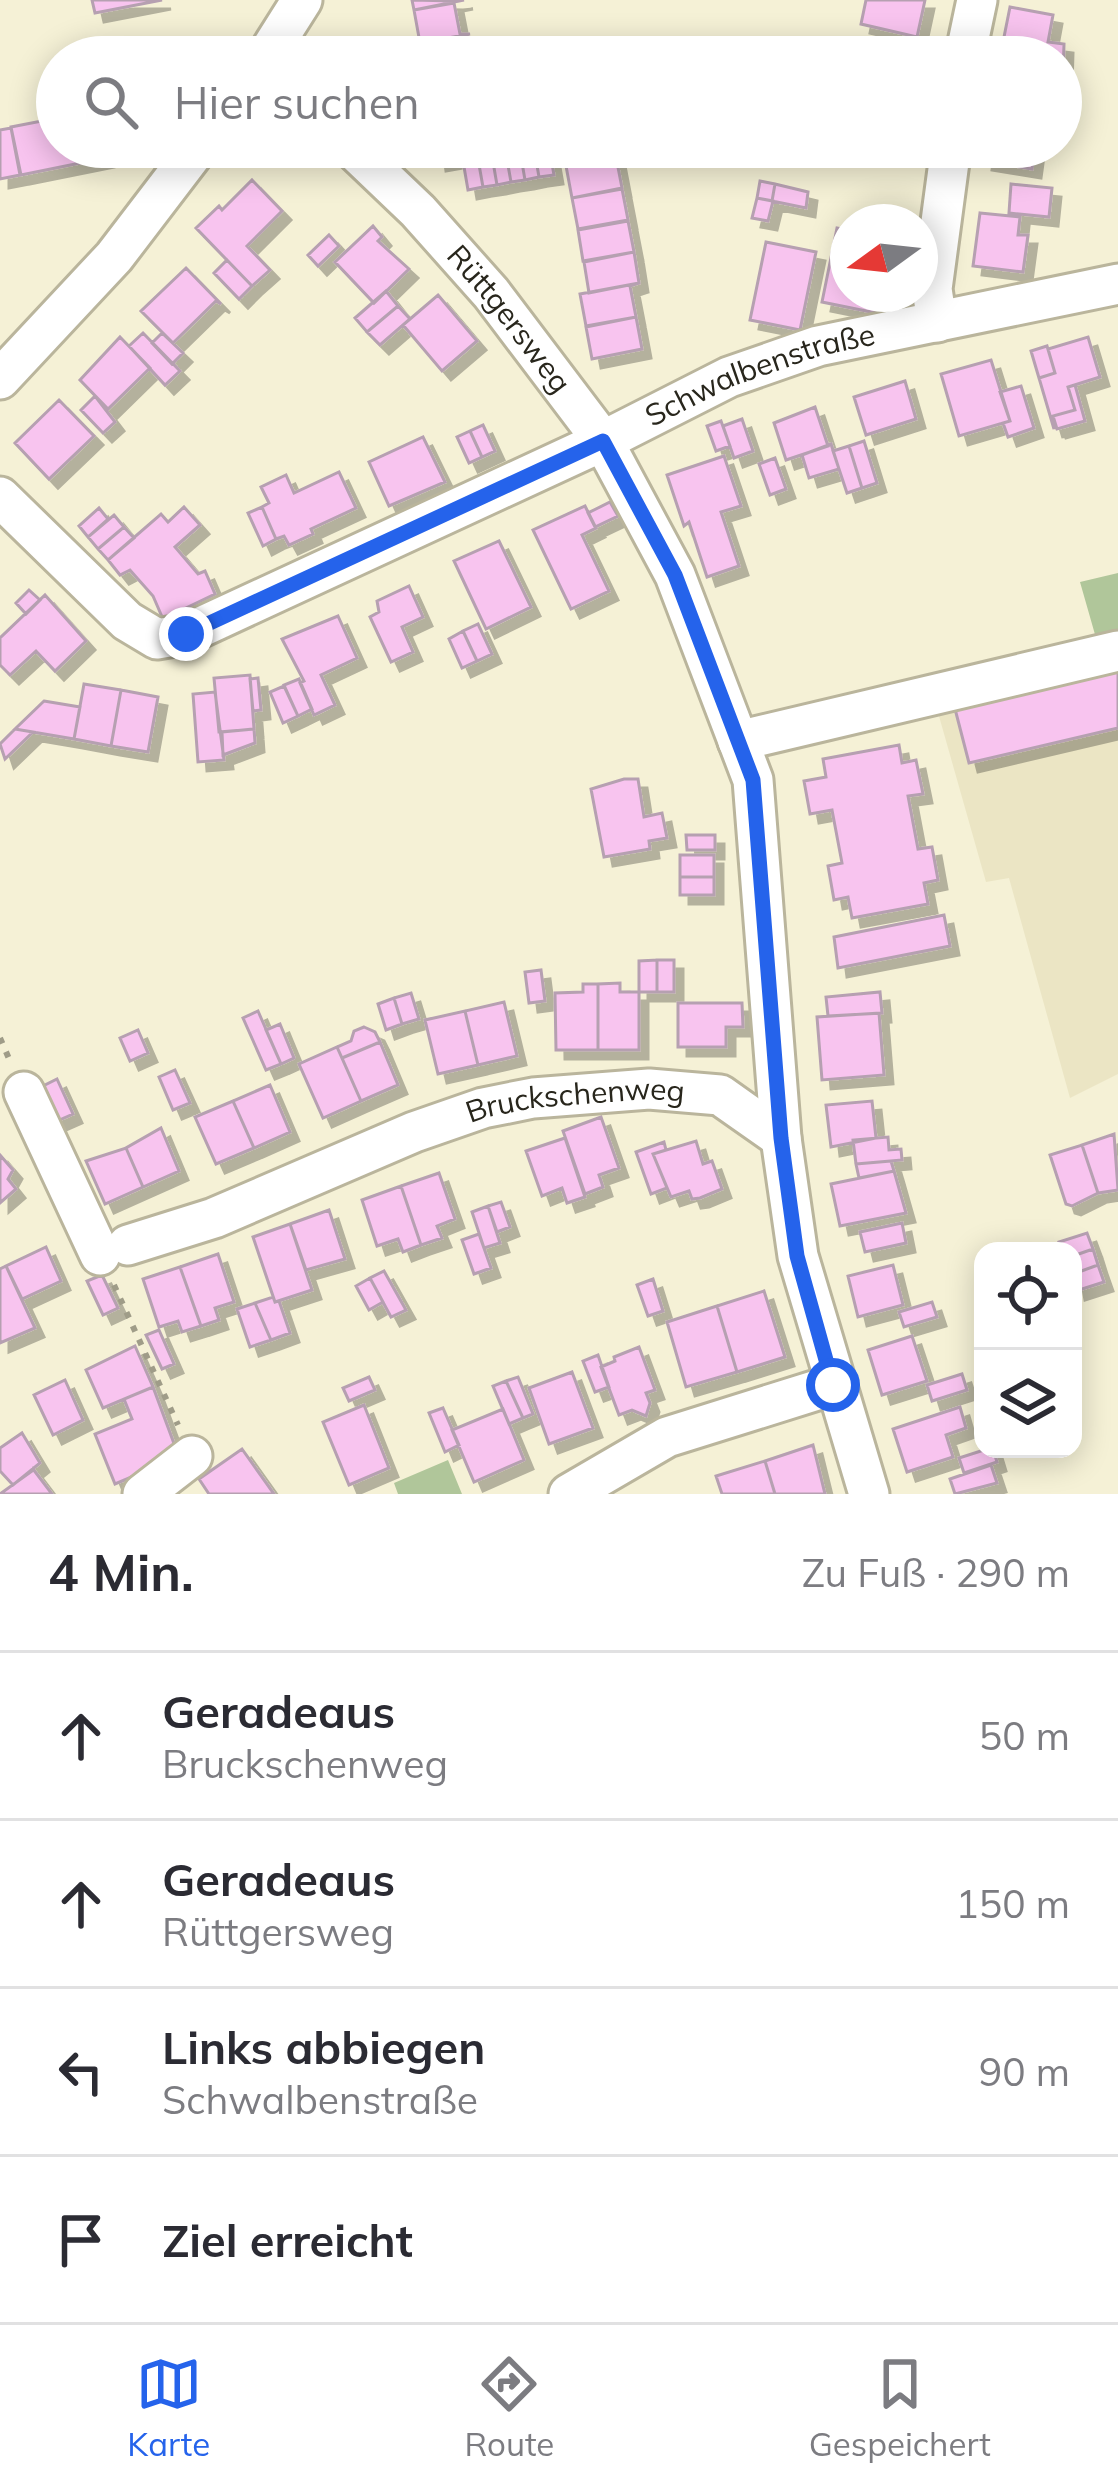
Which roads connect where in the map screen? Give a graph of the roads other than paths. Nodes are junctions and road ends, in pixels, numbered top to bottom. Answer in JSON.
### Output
{"nodes":[{"id":1,"x":302,"y":0,"type":"edge"},
{"id":2,"x":977,"y":0,"type":"edge"},
{"id":3,"x":279,"y":36,"type":"edge"},
{"id":4,"x":969,"y":36,"type":"edge"},
{"id":5,"x":182,"y":168,"type":"edge"},
{"id":6,"x":373,"y":168,"type":"edge"},
{"id":7,"x":948,"y":168,"type":"edge"},
{"id":8,"x":1118,"y":284,"type":"edge"},
{"id":9,"x":937,"y":322,"type":"junction"},
{"id":10,"x":0,"y":379,"type":"edge"},
{"id":11,"x":603,"y":441,"type":"junction"},
{"id":12,"x":0,"y":497,"type":"edge"},
{"id":13,"x":1118,"y":651,"type":"edge"},
{"id":14,"x":738,"y":741,"type":"junction"},
{"id":15,"x":24,"y":1092,"type":"dead end"},
{"id":16,"x":781,"y":1138,"type":"junction"},
{"id":17,"x":833,"y":1385,"type":"junction"},
{"id":18,"x":192,"y":1456,"type":"road end"},
{"id":19,"x":143,"y":1494,"type":"edge"},
{"id":20,"x":569,"y":1494,"type":"edge"},
{"id":21,"x":869,"y":1494,"type":"edge"}],
"edges":[{"from":1,"to":3,"type":"street"},
{"from":2,"to":4,"type":"street"},
{"from":5,"to":10,"type":"street"},
{"from":6,"to":11,"type":"street","name":"Rüttgersweg"},
{"from":7,"to":9,"type":"street"},
{"from":8,"to":9,"type":"street","name":"Schwalbenstraße"},
{"from":9,"to":11,"type":"street","name":"Schwalbenstraße"},
{"from":11,"to":12,"type":"street","name":"Schwalbenstraße"},
{"from":11,"to":14,"type":"street","name":"Rüttgersweg"},
{"from":13,"to":14,"type":"street"},
{"from":14,"to":16,"type":"street","name":"Rüttgersweg"},
{"from":15,"to":16,"type":"street","name":"Bruckschenweg"},
{"from":16,"to":17,"type":"street"},
{"from":17,"to":20,"type":"street"},
{"from":17,"to":21,"type":"street"},
{"from":18,"to":19,"type":"street"}]}
